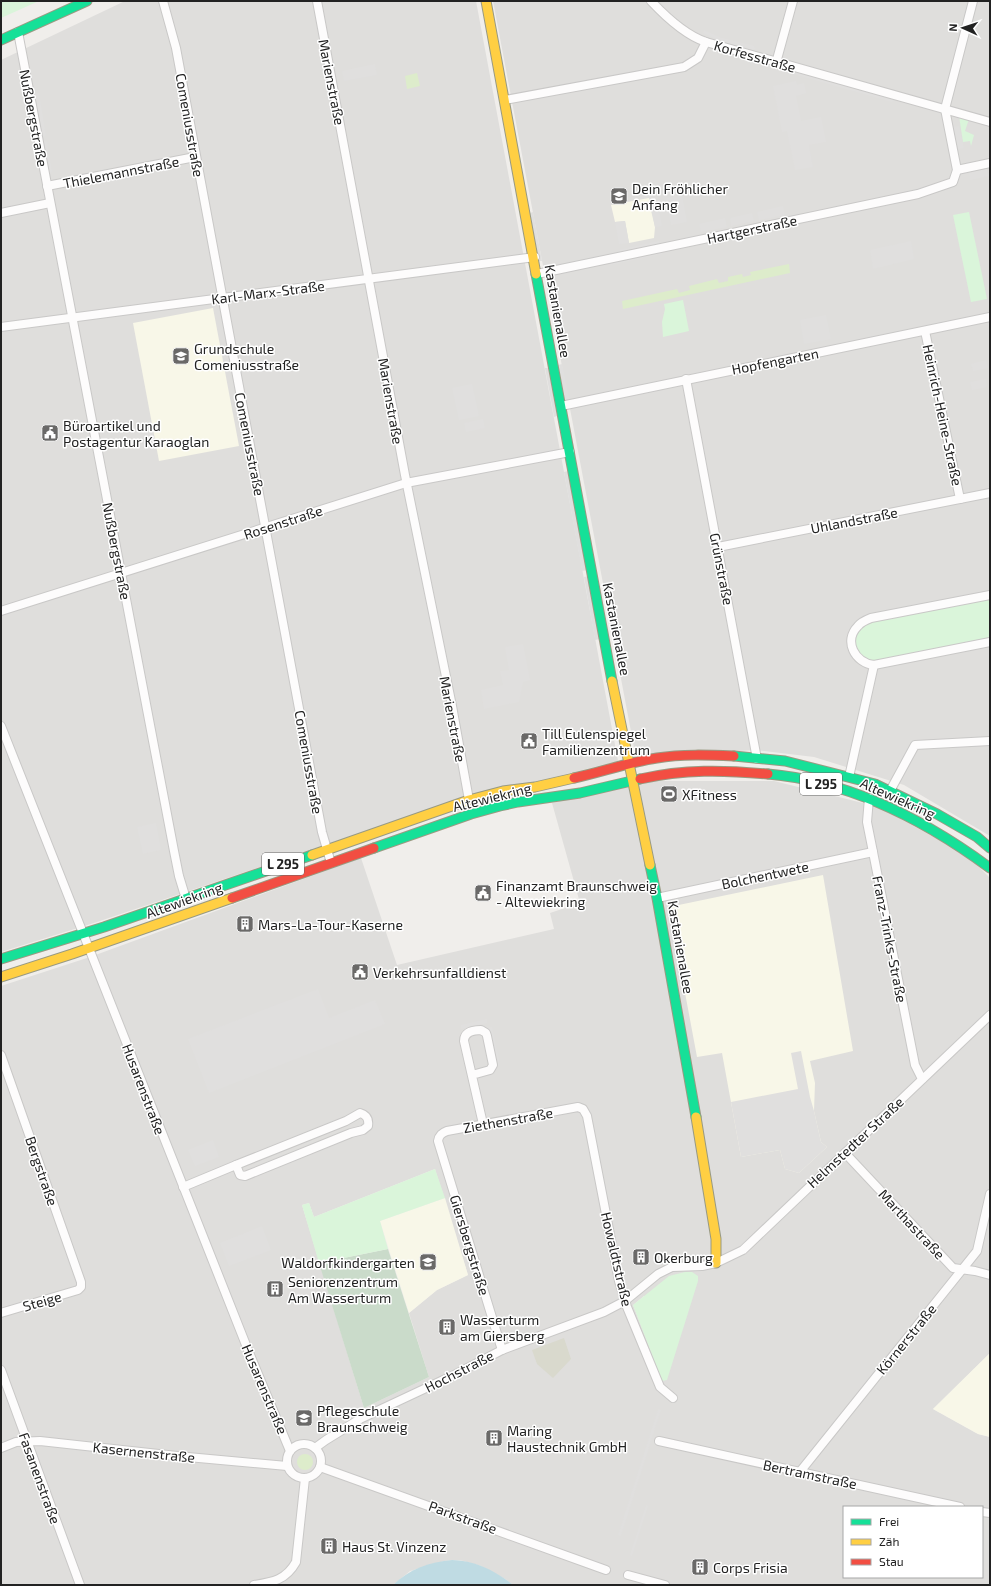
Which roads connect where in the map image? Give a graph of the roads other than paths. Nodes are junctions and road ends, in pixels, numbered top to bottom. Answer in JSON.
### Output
{"nodes":[{"id":1,"x":87,"y":1,"type":"edge"},
{"id":2,"x":163,"y":1,"type":"edge"},
{"id":3,"x":317,"y":1,"type":"edge"},
{"id":4,"x":486,"y":1,"type":"edge"},
{"id":5,"x":651,"y":1,"type":"edge"},
{"id":6,"x":793,"y":1,"type":"edge"},
{"id":7,"x":973,"y":1,"type":"edge"},
{"id":8,"x":18,"y":32,"type":"junction"},
{"id":9,"x":1,"y":40,"type":"edge"},
{"id":10,"x":706,"y":42,"type":"junction"},
{"id":11,"x":776,"y":63,"type":"junction"},
{"id":12,"x":505,"y":100,"type":"junction"},
{"id":13,"x":945,"y":109,"type":"junction"},
{"id":14,"x":990,"y":122,"type":"edge"},
{"id":15,"x":195,"y":157,"type":"junction"},
{"id":16,"x":990,"y":163,"type":"edge"},
{"id":17,"x":957,"y":170,"type":"junction"},
{"id":18,"x":47,"y":186,"type":"junction"},
{"id":19,"x":50,"y":203,"type":"junction"},
{"id":20,"x":1,"y":213,"type":"edge"},
{"id":21,"x":535,"y":257,"type":"junction"},
{"id":22,"x":537,"y":274,"type":"junction"},
{"id":23,"x":369,"y":280,"type":"junction"},
{"id":24,"x":222,"y":298,"type":"junction"},
{"id":25,"x":72,"y":317,"type":"junction"},
{"id":26,"x":990,"y":317,"type":"edge"},
{"id":27,"x":1,"y":326,"type":"edge"},
{"id":28,"x":925,"y":331,"type":"junction"},
{"id":29,"x":686,"y":379,"type":"junction"},
{"id":30,"x":561,"y":406,"type":"junction"},
{"id":31,"x":570,"y":452,"type":"junction"},
{"id":32,"x":406,"y":483,"type":"junction"},
{"id":33,"x":990,"y":493,"type":"edge"},
{"id":34,"x":960,"y":498,"type":"junction"},
{"id":35,"x":266,"y":527,"type":"junction"},
{"id":36,"x":718,"y":547,"type":"junction"},
{"id":37,"x":121,"y":573,"type":"junction"},
{"id":38,"x":990,"y":595,"type":"edge"},
{"id":39,"x":1,"y":611,"type":"edge"},
{"id":40,"x":990,"y":642,"type":"edge"},
{"id":41,"x":874,"y":665,"type":"junction"},
{"id":42,"x":1,"y":726,"type":"edge"},
{"id":43,"x":990,"y":741,"type":"edge"},
{"id":44,"x":757,"y":759,"type":"junction"},
{"id":45,"x":628,"y":764,"type":"junction"},
{"id":46,"x":849,"y":777,"type":"junction"},
{"id":47,"x":633,"y":782,"type":"junction"},
{"id":48,"x":890,"y":791,"type":"junction"},
{"id":49,"x":868,"y":798,"type":"junction"},
{"id":50,"x":469,"y":800,"type":"junction"},
{"id":51,"x":990,"y":848,"type":"edge"},
{"id":52,"x":327,"y":849,"type":"junction"},
{"id":53,"x":873,"y":852,"type":"junction"},
{"id":54,"x":331,"y":863,"type":"junction"},
{"id":55,"x":990,"y":868,"type":"edge"},
{"id":56,"x":657,"y":898,"type":"junction"},
{"id":57,"x":186,"y":899,"type":"junction"},
{"id":58,"x":82,"y":933,"type":"junction"},
{"id":59,"x":88,"y":948,"type":"junction"},
{"id":60,"x":1,"y":959,"type":"edge"},
{"id":61,"x":1,"y":977,"type":"edge"},
{"id":62,"x":990,"y":1015,"type":"edge"},
{"id":63,"x":1,"y":1055,"type":"edge"},
{"id":64,"x":472,"y":1075,"type":"junction"},
{"id":65,"x":922,"y":1079,"type":"junction"},
{"id":66,"x":583,"y":1110,"type":"joint"},
{"id":67,"x":483,"y":1124,"type":"junction"},
{"id":68,"x":438,"y":1141,"type":"joint"},
{"id":69,"x":844,"y":1152,"type":"junction"},
{"id":70,"x":236,"y":1165,"type":"junction"},
{"id":71,"x":183,"y":1187,"type":"junction"},
{"id":72,"x":990,"y":1194,"type":"edge"},
{"id":73,"x":716,"y":1263,"type":"junction"},
{"id":74,"x":964,"y":1269,"type":"junction"},
{"id":75,"x":990,"y":1274,"type":"edge"},
{"id":76,"x":81,"y":1287,"type":"joint"},
{"id":77,"x":625,"y":1301,"type":"junction"},
{"id":78,"x":1,"y":1313,"type":"edge"},
{"id":79,"x":502,"y":1350,"type":"junction"},
{"id":80,"x":1,"y":1370,"type":"edge"},
{"id":81,"x":673,"y":1398,"type":"dead end"},
{"id":82,"x":659,"y":1441,"type":"dead end"},
{"id":83,"x":26,"y":1442,"type":"junction"},
{"id":84,"x":1,"y":1448,"type":"edge"},
{"id":85,"x":315,"y":1448,"type":"junction"},
{"id":86,"x":290,"y":1451,"type":"junction"},
{"id":87,"x":288,"y":1466,"type":"junction"},
{"id":88,"x":320,"y":1466,"type":"junction"},
{"id":89,"x":799,"y":1472,"type":"junction"},
{"id":90,"x":305,"y":1478,"type":"junction"},
{"id":91,"x":955,"y":1506,"type":"edge"},
{"id":92,"x":606,"y":1570,"type":"dead end"},
{"id":93,"x":628,"y":1575,"type":"dead end"},
{"id":94,"x":80,"y":1585,"type":"edge"},
{"id":95,"x":254,"y":1585,"type":"edge"},
{"id":96,"x":665,"y":1585,"type":"edge"}],
"edges":[{"from":1,"to":8,"type":"main road"},
{"from":2,"to":15,"type":"street","name":"Comeniusstraße"},
{"from":3,"to":23,"type":"street","name":"Marienstraße"},
{"from":4,"to":12,"type":"main road","name":"Kastanienallee"},
{"from":5,"to":10,"type":"street"},
{"from":6,"to":11,"type":"street"},
{"from":7,"to":13,"type":"street"},
{"from":8,"to":9,"type":"main road"},
{"from":8,"to":18,"type":"street","name":"Nußbergstraße"},
{"from":10,"to":11,"type":"street","name":"Korfesstraße"},
{"from":10,"to":12,"type":"street","name":"Korfesstraße"},
{"from":11,"to":13,"type":"street","name":"Korfesstraße"},
{"from":12,"to":21,"type":"main road","name":"Kastanienallee"},
{"from":13,"to":14,"type":"street","name":"Korfesstraße"},
{"from":13,"to":17,"type":"street"},
{"from":15,"to":18,"type":"street","name":"Thielemannstraße"},
{"from":15,"to":24,"type":"street","name":"Comeniusstraße"},
{"from":16,"to":17,"type":"street"},
{"from":17,"to":22,"type":"street","name":"Hartgerstraße"},
{"from":18,"to":19,"type":"street","name":"Nußbergstraße"},
{"from":19,"to":20,"type":"street"},
{"from":19,"to":25,"type":"street","name":"Nußbergstraße"},
{"from":21,"to":22,"type":"main road","name":"Kastanienallee"},
{"from":21,"to":23,"type":"street","name":"Karl-Marx-Straße"},
{"from":22,"to":30,"type":"main road","name":"Kastanienallee"},
{"from":23,"to":24,"type":"street","name":"Karl-Marx-Straße"},
{"from":23,"to":32,"type":"street","name":"Marienstraße"},
{"from":24,"to":25,"type":"street","name":"Karl-Marx-Straße"},
{"from":24,"to":35,"type":"street","name":"Comeniusstraße"},
{"from":25,"to":27,"type":"street","name":"Karl-Marx-Straße"},
{"from":25,"to":37,"type":"street","name":"Nußbergstraße"},
{"from":26,"to":28,"type":"street","name":"Hopfengarten"},
{"from":28,"to":29,"type":"street","name":"Hopfengarten"},
{"from":28,"to":34,"type":"street","name":"Heinrich-Heine-Straße"},
{"from":29,"to":30,"type":"street","name":"Hopfengarten"},
{"from":29,"to":36,"type":"street","name":"Grünstraße"},
{"from":30,"to":31,"type":"main road","name":"Kastanienallee"},
{"from":31,"to":32,"type":"street","name":"Rosenstraße"},
{"from":31,"to":45,"type":"main road","name":"Kastanienallee"},
{"from":32,"to":35,"type":"street","name":"Rosenstraße"},
{"from":32,"to":50,"type":"street","name":"Marienstraße"},
{"from":33,"to":34,"type":"street","name":"Uhlandstraße"},
{"from":34,"to":36,"type":"street","name":"Uhlandstraße"},
{"from":35,"to":37,"type":"street","name":"Rosenstraße"},
{"from":35,"to":52,"type":"street","name":"Comeniusstraße"},
{"from":36,"to":44,"type":"street","name":"Grünstraße"},
{"from":37,"to":39,"type":"street","name":"Rosenstraße"},
{"from":37,"to":57,"type":"street","name":"Nußbergstraße"},
{"from":38,"to":41,"type":"street"},
{"from":40,"to":41,"type":"street"},
{"from":41,"to":46,"type":"street"},
{"from":42,"to":58,"type":"street","name":"Husarenstraße"},
{"from":43,"to":48,"type":"street"},
{"from":44,"to":45,"type":"main road","name":"Altewiekring","number":"L 295"},
{"from":44,"to":46,"type":"main road","name":"Altewiekring","number":"L 295"},
{"from":45,"to":47,"type":"main road","name":"Kastanienallee"},
{"from":45,"to":50,"type":"main road","name":"Altewiekring","number":"L 295"},
{"from":46,"to":48,"type":"main road","name":"Altewiekring","number":"L 295"},
{"from":47,"to":49,"type":"main road","name":"Altewiekring","number":"L 295"},
{"from":47,"to":54,"type":"main road","name":"Altewiekring","number":"L 295"},
{"from":47,"to":56,"type":"main road","name":"Kastanienallee"},
{"from":48,"to":51,"type":"main road","name":"Altewiekring","number":"L 295"},
{"from":49,"to":53,"type":"street","name":"Franz-Trinks-Straße"},
{"from":49,"to":55,"type":"main road","name":"Altewiekring","number":"L 295"},
{"from":50,"to":52,"type":"main road","name":"Altewiekring","number":"L 295"},
{"from":52,"to":54,"type":"street","name":"Comeniusstraße"},
{"from":52,"to":57,"type":"main road","name":"Altewiekring","number":"L 295"},
{"from":53,"to":56,"type":"street","name":"Bolchentwete"},
{"from":53,"to":65,"type":"street","name":"Franz-Trinks-Straße"},
{"from":54,"to":59,"type":"main road","name":"Altewiekring","number":"L 295"},
{"from":56,"to":73,"type":"main road","name":"Kastanienallee"},
{"from":57,"to":58,"type":"main road","name":"Altewiekring","number":"L 295"},
{"from":58,"to":59,"type":"street","name":"Husarenstraße"},
{"from":58,"to":60,"type":"main road","name":"Altewiekring","number":"L 295"},
{"from":59,"to":61,"type":"main road","name":"Altewiekring","number":"L 295"},
{"from":59,"to":71,"type":"street","name":"Husarenstraße"},
{"from":62,"to":65,"type":"street","name":"Helmstedter Straße"},
{"from":63,"to":76,"type":"street","name":"Bergstraße"},
{"from":64,"to":64,"type":"street"},
{"from":64,"to":67,"type":"street"},
{"from":65,"to":69,"type":"street","name":"Helmstedter Straße"},
{"from":66,"to":67,"type":"street","name":"Ziethenstraße"},
{"from":66,"to":77,"type":"street","name":"Howaldtstraße"},
{"from":67,"to":68,"type":"street","name":"Ziethenstraße"},
{"from":68,"to":79,"type":"street","name":"Giersbergstraße"},
{"from":69,"to":73,"type":"street","name":"Helmstedter Straße"},
{"from":69,"to":74,"type":"street","name":"Marthastraße"},
{"from":70,"to":70,"type":"street"},
{"from":70,"to":71,"type":"street"},
{"from":71,"to":86,"type":"street","name":"Husarenstraße"},
{"from":72,"to":74,"type":"street","name":"Körnerstraße"},
{"from":73,"to":77,"type":"street","name":"Hochstraße"},
{"from":74,"to":75,"type":"street","name":"Marthastraße"},
{"from":74,"to":89,"type":"street","name":"Körnerstraße"},
{"from":76,"to":78,"type":"street","name":"Steige"},
{"from":77,"to":79,"type":"street","name":"Hochstraße"},
{"from":77,"to":81,"type":"street","name":"Howaldtstraße"},
{"from":79,"to":85,"type":"street","name":"Hochstraße"},
{"from":80,"to":83,"type":"street","name":"Fasanenstraße"},
{"from":82,"to":89,"type":"street","name":"Bertramstraße"},
{"from":83,"to":84,"type":"street","name":"Kasernenstraße"},
{"from":83,"to":87,"type":"street","name":"Kasernenstraße"},
{"from":83,"to":94,"type":"street","name":"Fasanenstraße"},
{"from":85,"to":86,"type":"street"},
{"from":85,"to":88,"type":"street"},
{"from":86,"to":87,"type":"street"},
{"from":87,"to":90,"type":"street"},
{"from":88,"to":90,"type":"street"},
{"from":88,"to":92,"type":"street","name":"Parkstraße"},
{"from":89,"to":91,"type":"street","name":"Bertramstraße"},
{"from":90,"to":95,"type":"street"},
{"from":93,"to":96,"type":"street"}]}
